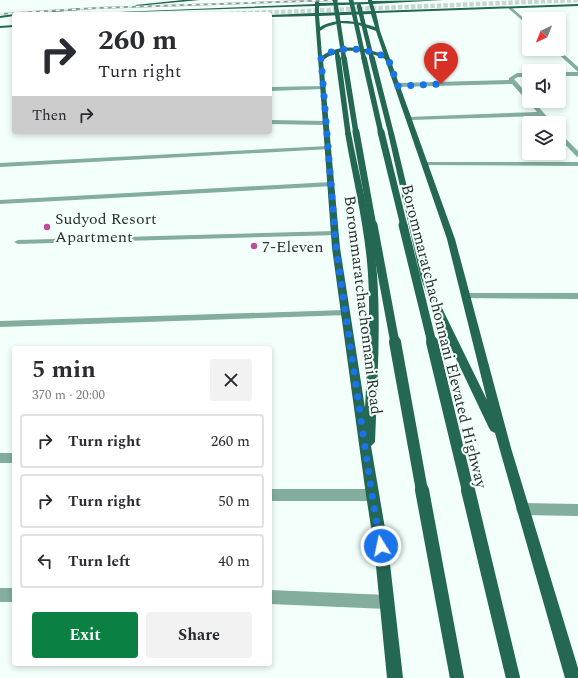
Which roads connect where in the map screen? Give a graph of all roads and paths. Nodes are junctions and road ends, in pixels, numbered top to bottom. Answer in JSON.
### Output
{"nodes":[{"id":1,"x":198,"y":0,"type":"edge"},
{"id":2,"x":330,"y":0,"type":"edge"},
{"id":3,"x":335,"y":0,"type":"edge"},
{"id":4,"x":351,"y":0,"type":"edge"},
{"id":5,"x":358,"y":0,"type":"edge"},
{"id":6,"x":442,"y":0,"type":"edge"},
{"id":7,"x":370,"y":1,"type":"edge"},
{"id":8,"x":317,"y":2,"type":"edge"},
{"id":9,"x":130,"y":5,"type":"dead end"},
{"id":10,"x":578,"y":5,"type":"edge"},
{"id":11,"x":100,"y":8,"type":"dead end"},
{"id":12,"x":510,"y":8,"type":"junction"},
{"id":13,"x":52,"y":12,"type":"edge"},
{"id":14,"x":119,"y":12,"type":"edge"},
{"id":15,"x":373,"y":12,"type":"junction"},
{"id":16,"x":317,"y":14,"type":"junction"},
{"id":17,"x":12,"y":16,"type":"edge"},
{"id":18,"x":272,"y":16,"type":"edge"},
{"id":19,"x":0,"y":17,"type":"edge"},
{"id":20,"x":522,"y":19,"type":"edge"},
{"id":21,"x":0,"y":23,"type":"edge"},
{"id":22,"x":12,"y":23,"type":"edge"},
{"id":23,"x":12,"y":26,"type":"edge"},
{"id":24,"x":0,"y":27,"type":"edge"},
{"id":25,"x":318,"y":30,"type":"junction"},
{"id":26,"x":378,"y":30,"type":"junction"},
{"id":27,"x":563,"y":56,"type":"edge"},
{"id":28,"x":321,"y":58,"type":"junction"},
{"id":29,"x":388,"y":58,"type":"junction"},
{"id":30,"x":578,"y":70,"type":"edge"},
{"id":31,"x":566,"y":74,"type":"edge"},
{"id":32,"x":578,"y":74,"type":"edge"},
{"id":33,"x":522,"y":76,"type":"edge"},
{"id":34,"x":513,"y":82,"type":"junction"},
{"id":35,"x":398,"y":86,"type":"junction"},
{"id":36,"x":323,"y":88,"type":"junction"},
{"id":37,"x":272,"y":89,"type":"edge"},
{"id":38,"x":522,"y":92,"type":"edge"},
{"id":39,"x":537,"y":108,"type":"edge"},
{"id":40,"x":542,"y":114,"type":"joint"},
{"id":41,"x":410,"y":118,"type":"junction"},
{"id":42,"x":272,"y":122,"type":"edge"},
{"id":43,"x":326,"y":123,"type":"junction"},
{"id":44,"x":566,"y":142,"type":"edge"},
{"id":45,"x":328,"y":148,"type":"junction"},
{"id":46,"x":578,"y":155,"type":"edge"},
{"id":47,"x":426,"y":164,"type":"junction"},
{"id":48,"x":578,"y":164,"type":"edge"},
{"id":49,"x":0,"y":165,"type":"edge"},
{"id":50,"x":331,"y":184,"type":"junction"},
{"id":51,"x":0,"y":202,"type":"edge"},
{"id":52,"x":335,"y":233,"type":"junction"},
{"id":53,"x":18,"y":242,"type":"dead end"},
{"id":54,"x":466,"y":296,"type":"junction"},
{"id":55,"x":578,"y":296,"type":"edge"},
{"id":56,"x":345,"y":313,"type":"junction"},
{"id":57,"x":0,"y":324,"type":"edge"},
{"id":58,"x":505,"y":448,"type":"junction"},
{"id":59,"x":0,"y":458,"type":"edge"},
{"id":60,"x":12,"y":458,"type":"edge"},
{"id":61,"x":369,"y":466,"type":"junction"},
{"id":62,"x":272,"y":495,"type":"edge"},
{"id":63,"x":372,"y":495,"type":"junction"},
{"id":64,"x":523,"y":509,"type":"junction"},
{"id":65,"x":578,"y":510,"type":"edge"},
{"id":66,"x":0,"y":595,"type":"edge"},
{"id":67,"x":12,"y":595,"type":"edge"},
{"id":68,"x":272,"y":597,"type":"edge"},
{"id":69,"x":387,"y":602,"type":"junction"},
{"id":70,"x":395,"y":678,"type":"edge"},
{"id":71,"x":457,"y":678,"type":"edge"},
{"id":72,"x":513,"y":678,"type":"edge"},
{"id":73,"x":573,"y":678,"type":"edge"}],
"edges":[{"from":1,"to":9,"type":"main road"},
{"from":2,"to":61,"type":"main road","name":"Borommaratchachonnani Road","bridge":true},
{"from":3,"to":71,"type":"main road","bridge":true},
{"from":4,"to":72,"type":"main road","name":"Borommaratchachonnani Elevated Highway","bridge":true},
{"from":5,"to":58,"type":"main road","bridge":true},
{"from":6,"to":7,"type":"main road"},
{"from":7,"to":8,"type":"main road"},
{"from":7,"to":15,"type":"main road"},
{"from":8,"to":14,"type":"main road"},
{"from":8,"to":16,"type":"main road","name":"Borommaratchachonnani Road"},
{"from":10,"to":12,"type":"main road"},
{"from":11,"to":13,"type":"main road"},
{"from":12,"to":15,"type":"main road"},
{"from":12,"to":20,"type":"street"},
{"from":15,"to":16,"type":"main road"},
{"from":15,"to":26,"type":"main road"},
{"from":16,"to":18,"type":"main road"},
{"from":16,"to":25,"type":"main road","name":"Borommaratchachonnani Road"},
{"from":17,"to":19,"type":"main road"},
{"from":21,"to":22,"type":"main road"},
{"from":23,"to":24,"type":"main road"},
{"from":25,"to":26,"type":"main road"},
{"from":25,"to":28,"type":"main road","name":"Borommaratchachonnani Road"},
{"from":26,"to":29,"type":"main road"},
{"from":27,"to":30,"type":"street"},
{"from":28,"to":29,"type":"main road"},
{"from":28,"to":36,"type":"main road","name":"Borommaratchachonnani Road"},
{"from":29,"to":35,"type":"main road"},
{"from":31,"to":32,"type":"street"},
{"from":33,"to":34,"type":"street"},
{"from":34,"to":35,"type":"street"},
{"from":34,"to":38,"type":"street"},
{"from":35,"to":41,"type":"main road"},
{"from":36,"to":37,"type":"street"},
{"from":36,"to":43,"type":"main road","name":"Borommaratchachonnani Road"},
{"from":39,"to":40,"type":"street"},
{"from":40,"to":41,"type":"street"},
{"from":41,"to":47,"type":"main road"},
{"from":42,"to":43,"type":"street"},
{"from":43,"to":45,"type":"main road","name":"Borommaratchachonnani Road"},
{"from":44,"to":46,"type":"street"},
{"from":45,"to":49,"type":"street"},
{"from":45,"to":50,"type":"main road","name":"Borommaratchachonnani Road"},
{"from":47,"to":48,"type":"street"},
{"from":47,"to":54,"type":"main road"},
{"from":50,"to":51,"type":"street"},
{"from":50,"to":52,"type":"main road","name":"Borommaratchachonnani Road"},
{"from":52,"to":53,"type":"street"},
{"from":52,"to":56,"type":"main road","name":"Borommaratchachonnani Road"},
{"from":54,"to":55,"type":"street"},
{"from":54,"to":58,"type":"main road"},
{"from":56,"to":57,"type":"street"},
{"from":56,"to":61,"type":"main road","name":"Borommaratchachonnani Road"},
{"from":58,"to":64,"type":"main road"},
{"from":59,"to":60,"type":"street"},
{"from":61,"to":63,"type":"main road","name":"Borommaratchachonnani Road"},
{"from":62,"to":63,"type":"street"},
{"from":63,"to":69,"type":"main road","name":"Borommaratchachonnani Road"},
{"from":64,"to":65,"type":"street"},
{"from":64,"to":73,"type":"main road"},
{"from":66,"to":67,"type":"street"},
{"from":68,"to":69,"type":"street"},
{"from":69,"to":70,"type":"main road","name":"Borommaratchachonnani Road"}]}
